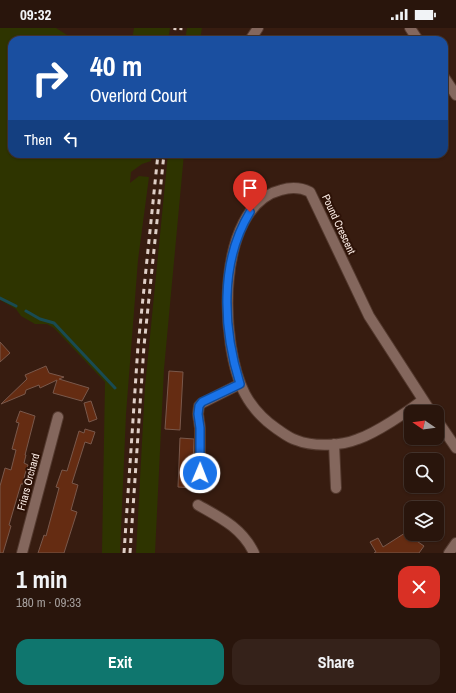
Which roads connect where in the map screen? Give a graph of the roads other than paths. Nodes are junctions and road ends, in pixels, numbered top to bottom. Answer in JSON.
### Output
{"nodes":[{"id":1,"x":448,"y":83,"type":"edge"},
{"id":2,"x":456,"y":94,"type":"edge"},
{"id":3,"x":240,"y":384,"type":"junction"},
{"id":4,"x":423,"y":400,"type":"junction"},
{"id":5,"x":426,"y":405,"type":"edge"},
{"id":6,"x":58,"y":417,"type":"dead end"},
{"id":7,"x":444,"y":430,"type":"edge"},
{"id":8,"x":334,"y":444,"type":"junction"},
{"id":9,"x":456,"y":448,"type":"edge"},
{"id":10,"x":200,"y":473,"type":"dead end"},
{"id":11,"x":336,"y":488,"type":"dead end"},
{"id":12,"x":198,"y":505,"type":"dead end"},
{"id":13,"x":456,"y":543,"type":"edge"},
{"id":14,"x":22,"y":553,"type":"edge"},
{"id":15,"x":254,"y":553,"type":"edge"},
{"id":16,"x":449,"y":553,"type":"edge"}],
"edges":[{"from":1,"to":2,"type":"street"},
{"from":3,"to":4,"type":"street","name":"Pound Crescent"},
{"from":3,"to":8,"type":"street","name":"Pound Crescent"},
{"from":3,"to":10,"type":"street"},
{"from":4,"to":5,"type":"street","name":"Pound Crescent"},
{"from":4,"to":8,"type":"street","name":"Pound Crescent"},
{"from":6,"to":14,"type":"street","name":"Friars Orchard"},
{"from":7,"to":9,"type":"street"},
{"from":8,"to":11,"type":"street"},
{"from":12,"to":15,"type":"street"},
{"from":13,"to":16,"type":"street"}]}
